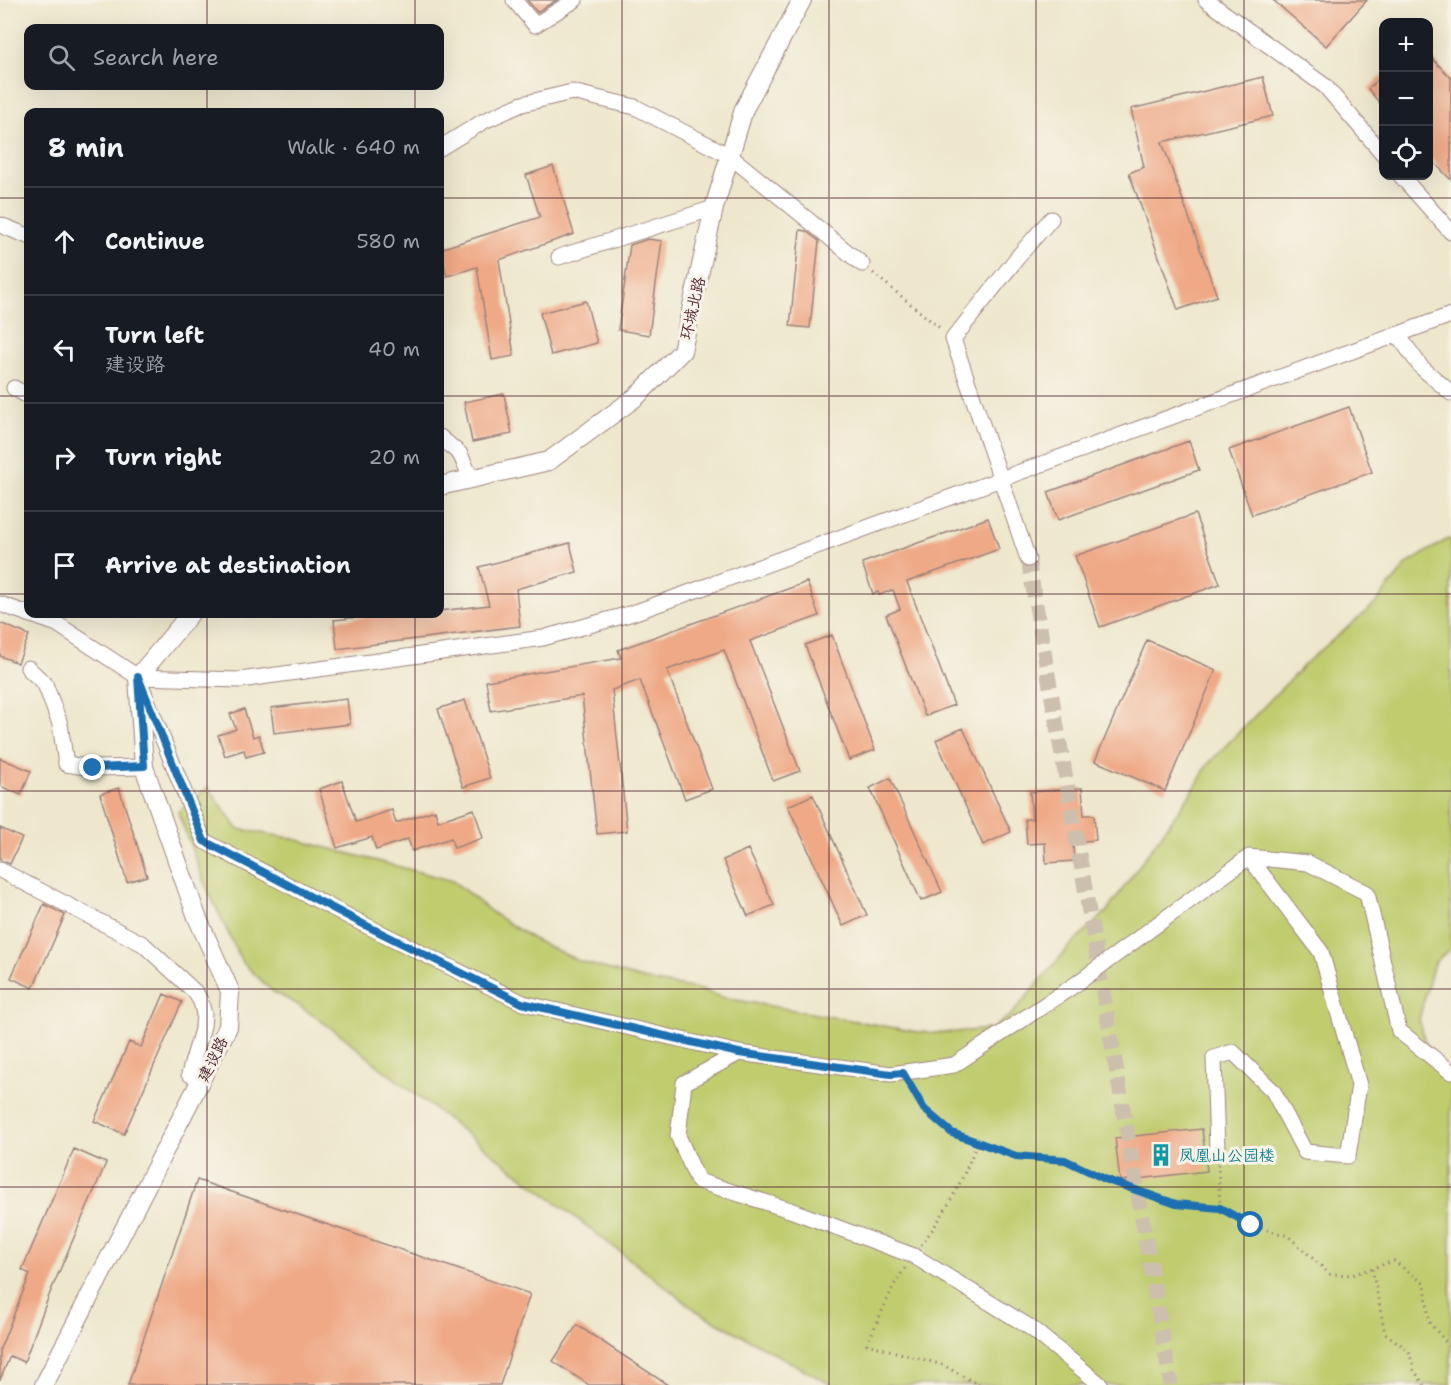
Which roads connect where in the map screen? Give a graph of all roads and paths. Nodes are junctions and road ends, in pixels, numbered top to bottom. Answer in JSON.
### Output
{"nodes":[{"id":1,"x":514,"y":0,"type":"edge"},
{"id":2,"x":575,"y":0,"type":"edge"},
{"id":3,"x":802,"y":0,"type":"edge"},
{"id":4,"x":1206,"y":0,"type":"edge"},
{"id":5,"x":444,"y":146,"type":"edge"},
{"id":6,"x":1379,"y":150,"type":"edge"},
{"id":7,"x":730,"y":156,"type":"junction"},
{"id":8,"x":1405,"y":180,"type":"edge"},
{"id":9,"x":714,"y":208,"type":"junction"},
{"id":10,"x":1052,"y":219,"type":"dead end"},
{"id":11,"x":0,"y":225,"type":"edge"},
{"id":12,"x":1451,"y":232,"type":"edge"},
{"id":13,"x":24,"y":234,"type":"edge"},
{"id":14,"x":559,"y":257,"type":"dead end"},
{"id":15,"x":862,"y":264,"type":"joint"},
{"id":16,"x":1451,"y":315,"type":"edge"},
{"id":17,"x":1398,"y":335,"type":"junction"},
{"id":18,"x":953,"y":339,"type":"junction"},
{"id":19,"x":14,"y":388,"type":"dead end"},
{"id":20,"x":1451,"y":393,"type":"edge"},
{"id":21,"x":24,"y":394,"type":"edge"},
{"id":22,"x":444,"y":440,"type":"edge"},
{"id":23,"x":471,"y":478,"type":"junction"},
{"id":24,"x":1000,"y":479,"type":"junction"},
{"id":25,"x":444,"y":485,"type":"edge"},
{"id":26,"x":1028,"y":559,"type":"tunnel mouth"},
{"id":27,"x":0,"y":604,"type":"edge"},
{"id":28,"x":24,"y":612,"type":"edge"},
{"id":29,"x":40,"y":618,"type":"edge"},
{"id":30,"x":187,"y":618,"type":"edge"},
{"id":31,"x":28,"y":668,"type":"dead end"},
{"id":32,"x":138,"y":677,"type":"junction"},
{"id":33,"x":144,"y":766,"type":"junction"},
{"id":34,"x":1249,"y":857,"type":"junction"},
{"id":35,"x":0,"y":870,"type":"edge"},
{"id":36,"x":739,"y":1053,"type":"junction"},
{"id":37,"x":1451,"y":1072,"type":"edge"},
{"id":38,"x":903,"y":1073,"type":"junction"},
{"id":39,"x":203,"y":1079,"type":"junction"},
{"id":40,"x":977,"y":1142,"type":"junction"},
{"id":41,"x":1217,"y":1150,"type":"joint"},
{"id":42,"x":1220,"y":1208,"type":"junction"},
{"id":43,"x":914,"y":1256,"type":"junction"},
{"id":44,"x":1371,"y":1269,"type":"junction"},
{"id":45,"x":1451,"y":1348,"type":"edge"},
{"id":46,"x":44,"y":1385,"type":"edge"},
{"id":47,"x":979,"y":1385,"type":"edge"},
{"id":48,"x":1101,"y":1385,"type":"edge"},
{"id":49,"x":1424,"y":1385,"type":"edge"}],
"edges":[{"from":1,"to":2,"type":"street"},
{"from":3,"to":7,"type":"main road","name":"环城北路"},
{"from":4,"to":6,"type":"street"},
{"from":5,"to":7,"type":"street"},
{"from":7,"to":9,"type":"main road","name":"环城北路"},
{"from":7,"to":15,"type":"street"},
{"from":8,"to":12,"type":"street"},
{"from":9,"to":14,"type":"street"},
{"from":9,"to":23,"type":"main road","name":"环城北路"},
{"from":10,"to":18,"type":"street"},
{"from":11,"to":13,"type":"street"},
{"from":15,"to":18,"type":"path"},
{"from":16,"to":17,"type":"street"},
{"from":17,"to":20,"type":"street"},
{"from":17,"to":24,"type":"street"},
{"from":18,"to":24,"type":"street"},
{"from":19,"to":21,"type":"street"},
{"from":22,"to":23,"type":"street"},
{"from":23,"to":25,"type":"main road","name":"环城北路"},
{"from":24,"to":26,"type":"street"},
{"from":24,"to":32,"type":"street"},
{"from":27,"to":28,"type":"street"},
{"from":29,"to":32,"type":"street"},
{"from":30,"to":32,"type":"main road"},
{"from":31,"to":33,"type":"street"},
{"from":32,"to":33,"type":"main road","name":"建设路"},
{"from":32,"to":36,"type":"street"},
{"from":33,"to":39,"type":"main road","name":"建设路"},
{"from":34,"to":37,"type":"street"},
{"from":34,"to":38,"type":"street"},
{"from":34,"to":41,"type":"street"},
{"from":35,"to":39,"type":"street"},
{"from":36,"to":38,"type":"street"},
{"from":36,"to":43,"type":"street"},
{"from":38,"to":40,"type":"path"},
{"from":39,"to":46,"type":"main road","name":"建设路"},
{"from":40,"to":42,"type":"path"},
{"from":40,"to":43,"type":"path"},
{"from":41,"to":42,"type":"path"},
{"from":42,"to":44,"type":"path"},
{"from":43,"to":47,"type":"path"},
{"from":43,"to":48,"type":"street"},
{"from":44,"to":45,"type":"path"},
{"from":44,"to":49,"type":"path"}]}
